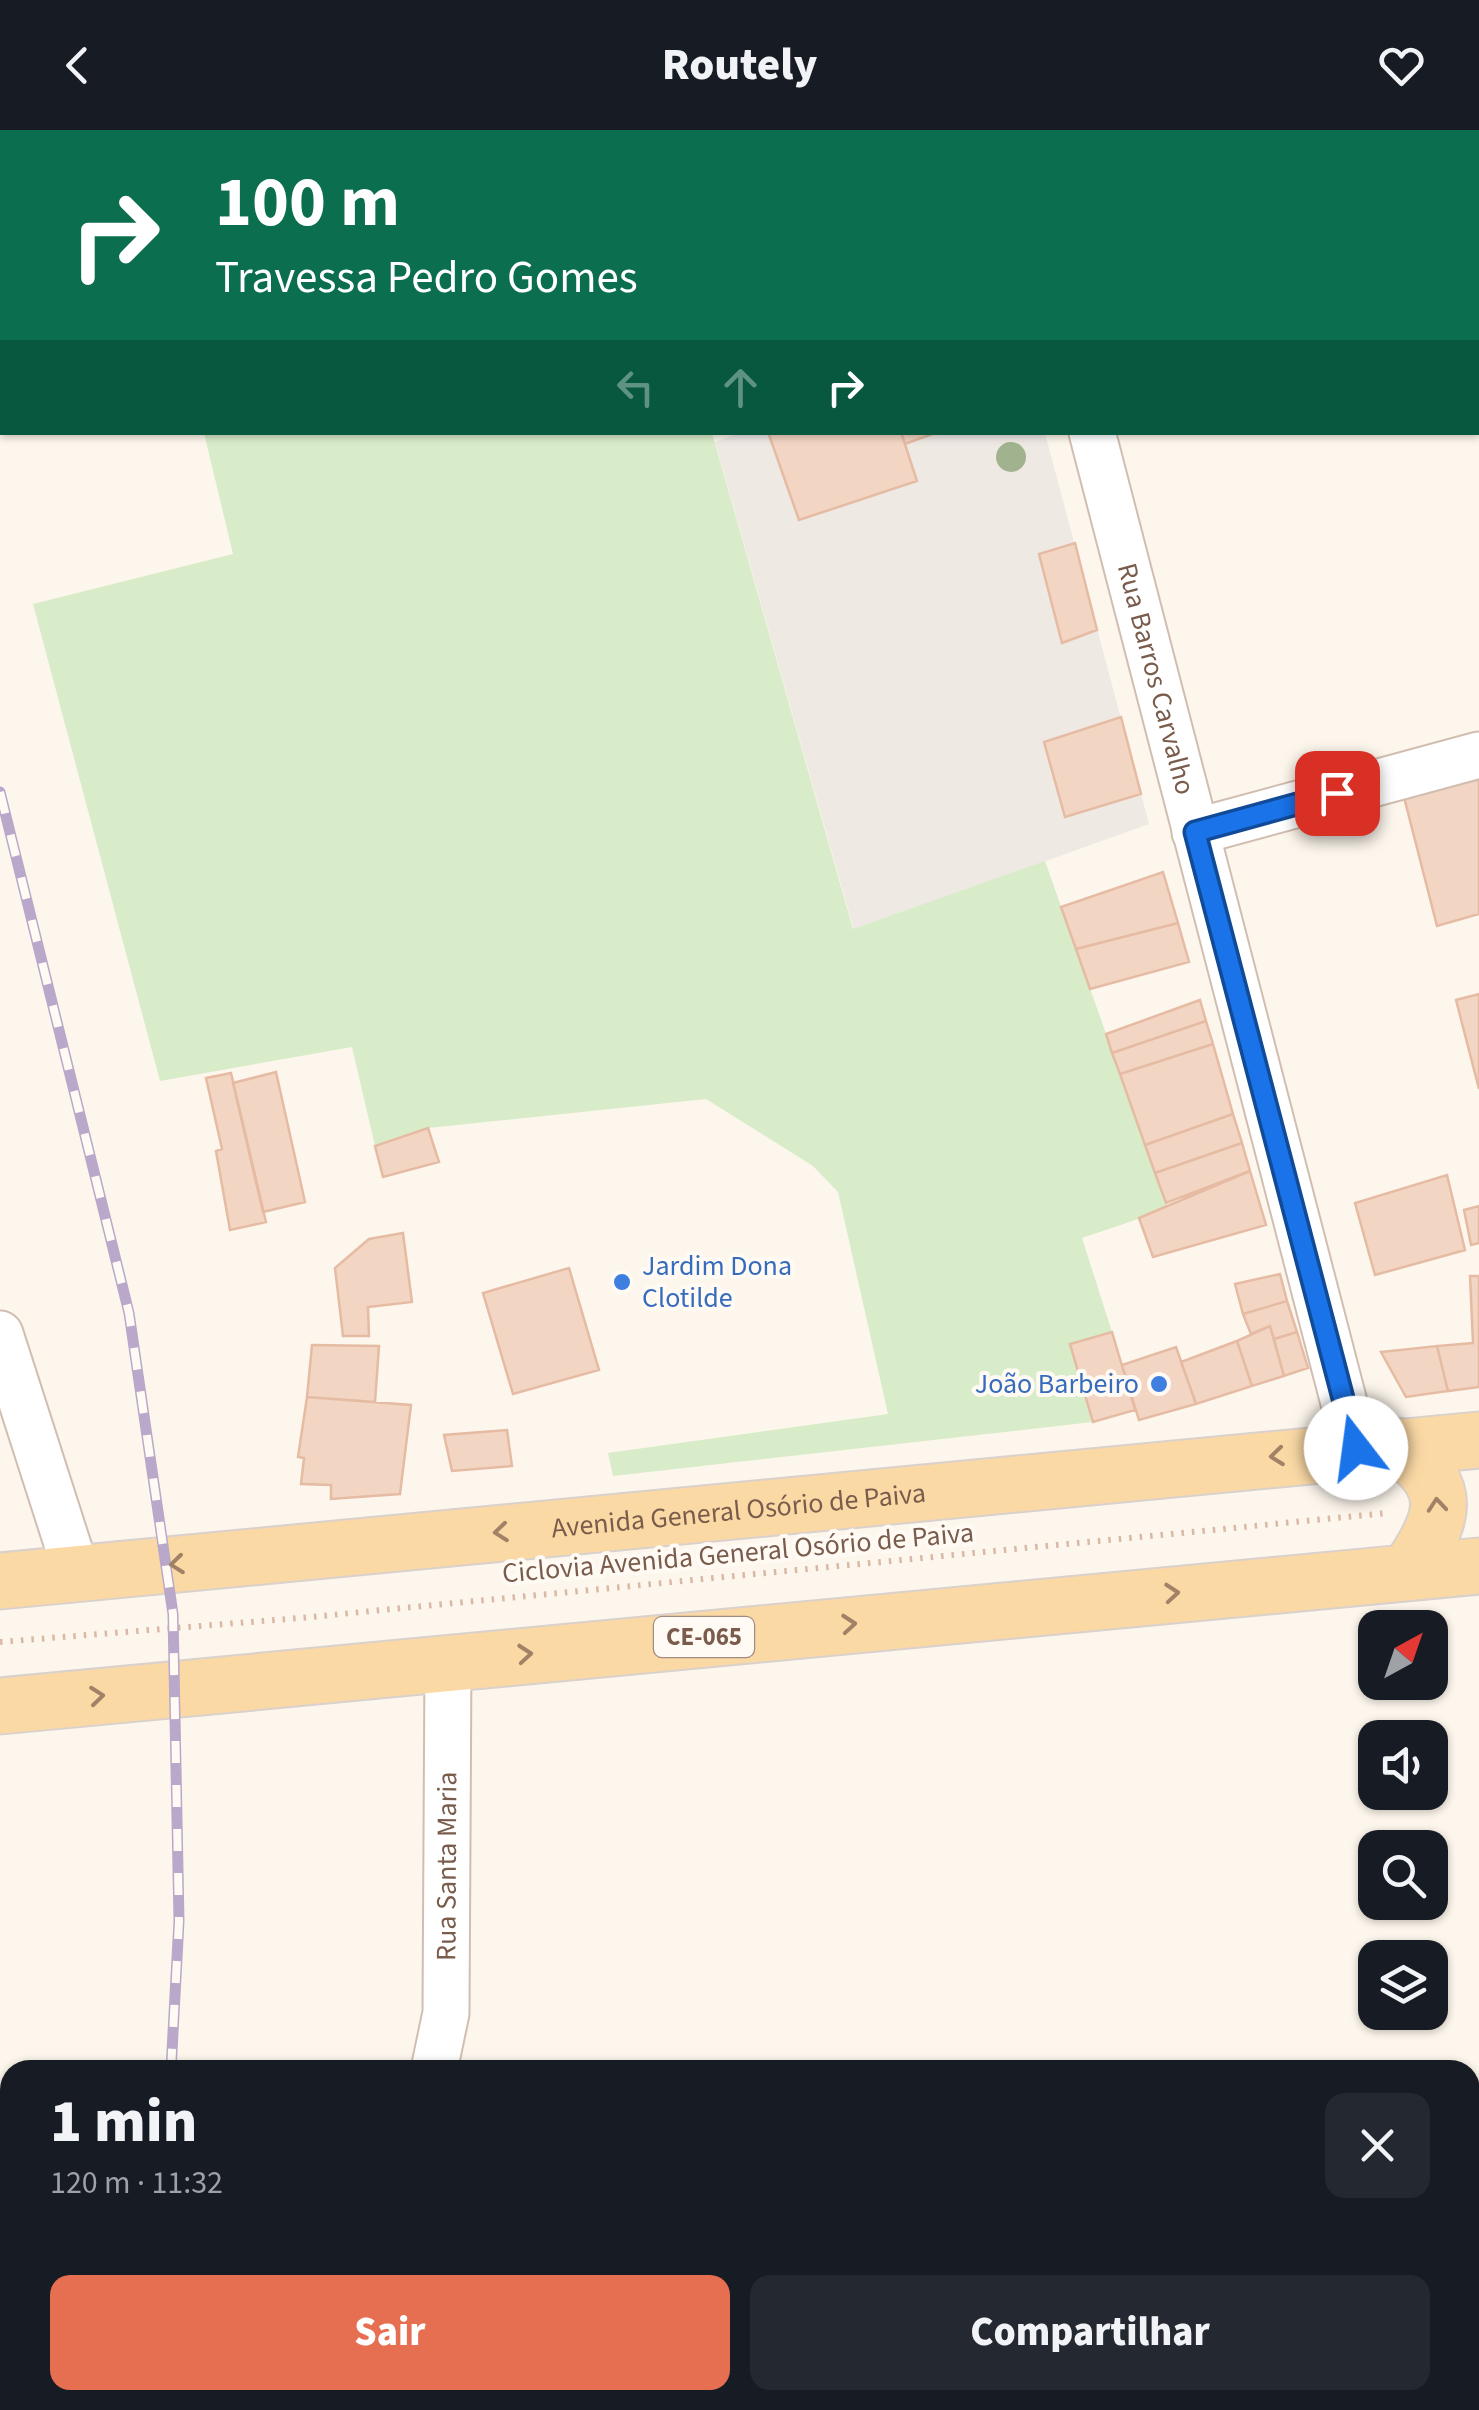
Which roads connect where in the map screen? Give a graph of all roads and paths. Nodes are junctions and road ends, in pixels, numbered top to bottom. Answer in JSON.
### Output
{"nodes":[{"id":1,"x":1093,"y":435,"type":"edge"},
{"id":2,"x":1479,"y":755,"type":"edge"},
{"id":3,"x":1195,"y":832,"type":"junction"},
{"id":4,"x":0,"y":1334,"type":"edge"},
{"id":5,"x":1479,"y":1440,"type":"edge"},
{"id":6,"x":1376,"y":1447,"type":"junction"},
{"id":7,"x":1440,"y":1508,"type":"junction"},
{"id":8,"x":294,"y":1552,"type":"junction"},
{"id":9,"x":1479,"y":1566,"type":"edge"},
{"id":10,"x":1408,"y":1572,"type":"junction"},
{"id":11,"x":76,"y":1574,"type":"junction"},
{"id":12,"x":0,"y":1581,"type":"edge"},
{"id":13,"x":300,"y":1618,"type":"junction"},
{"id":14,"x":0,"y":1642,"type":"edge"},
{"id":15,"x":448,"y":1661,"type":"junction"},
{"id":16,"x":305,"y":1676,"type":"junction"},
{"id":17,"x":0,"y":1706,"type":"edge"},
{"id":18,"x":436,"y":2060,"type":"edge"}],
"edges":[{"from":1,"to":3,"type":"street","name":"Rua Barros Carvalho"},
{"from":2,"to":3,"type":"street"},
{"from":3,"to":6,"type":"street","name":"Rua Barros Carvalho"},
{"from":4,"to":11,"type":"street"},
{"from":5,"to":6,"type":"main road","name":"Avenida General Osório de Paiva"},
{"from":7,"to":6,"type":"main road","one_way":true},
{"from":6,"to":8,"type":"main road","name":"Avenida General Osório de Paiva","one_way":true},
{"from":7,"to":10,"type":"main road"},
{"from":7,"to":13,"type":"path","name":"Ciclovia Avenida General Osório de Paiva"},
{"from":8,"to":11,"type":"main road","name":"Avenida General Osório de Paiva","one_way":true},
{"from":8,"to":13,"type":"path"},
{"from":9,"to":10,"type":"main road","number":"CE-065"},
{"from":15,"to":10,"type":"main road","number":"CE-065","one_way":true},
{"from":11,"to":12,"type":"main road","name":"Avenida General Osório de Paiva"},
{"from":13,"to":14,"type":"path","name":"Ciclovia Avenida General Osório de Paiva"},
{"from":13,"to":16,"type":"path"},
{"from":15,"to":16,"type":"main road","number":"CE-065"},
{"from":15,"to":18,"type":"street","name":"Rua Santa Maria"},
{"from":17,"to":16,"type":"main road","number":"CE-065","one_way":true}]}
